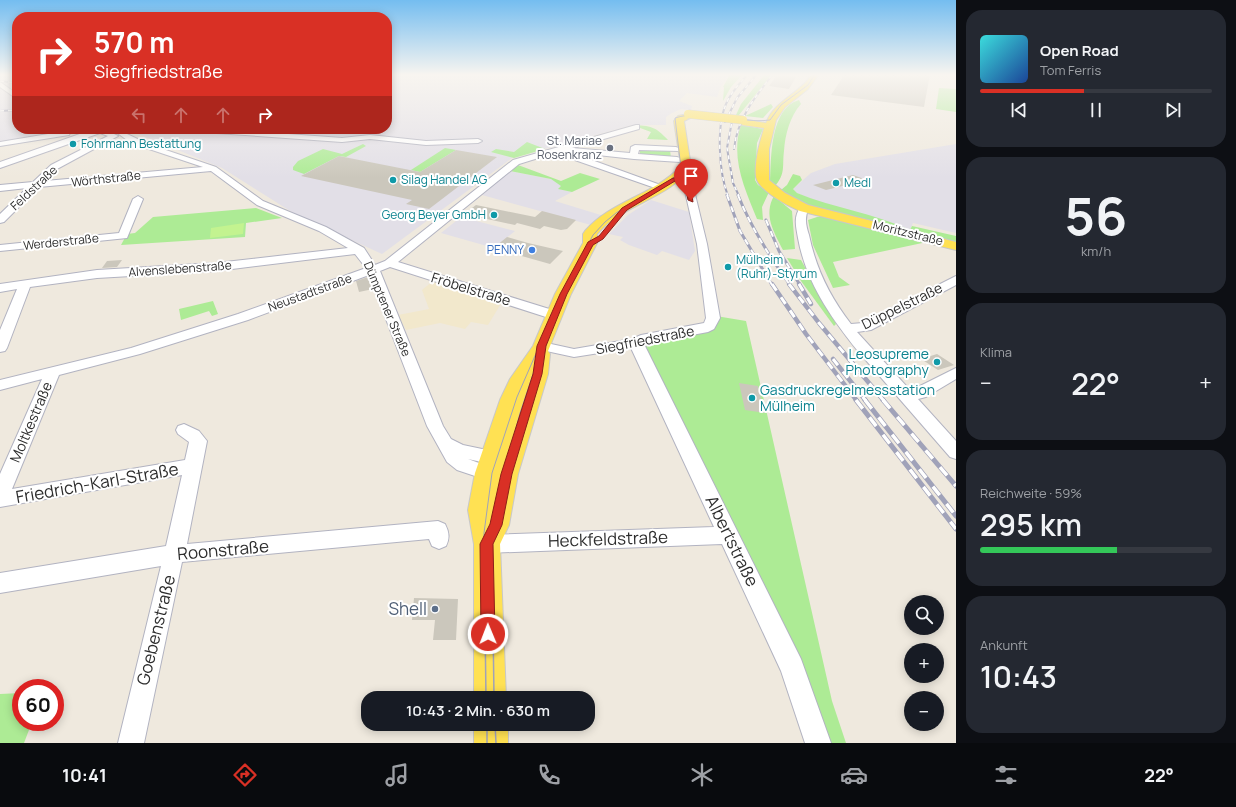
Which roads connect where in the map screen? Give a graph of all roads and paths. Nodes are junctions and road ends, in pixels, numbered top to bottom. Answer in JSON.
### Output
{"nodes":[{"id":1,"x":779,"y":109,"type":"edge"},
{"id":2,"x":688,"y":116,"type":"junction"},
{"id":3,"x":772,"y":124,"type":"junction"},
{"id":4,"x":636,"y":127,"type":"dead end"},
{"id":5,"x":48,"y":134,"type":"edge"},
{"id":6,"x":58,"y":134,"type":"edge"},
{"id":7,"x":85,"y":134,"type":"edge"},
{"id":8,"x":110,"y":134,"type":"edge"},
{"id":9,"x":120,"y":134,"type":"edge"},
{"id":10,"x":258,"y":134,"type":"edge"},
{"id":11,"x":478,"y":141,"type":"dead end"},
{"id":12,"x":0,"y":144,"type":"edge"},
{"id":13,"x":676,"y":148,"type":"junction"},
{"id":14,"x":556,"y":149,"type":"junction"},
{"id":15,"x":573,"y":154,"type":"junction"},
{"id":16,"x":634,"y":156,"type":"junction"},
{"id":17,"x":676,"y":160,"type":"junction"},
{"id":18,"x":0,"y":165,"type":"edge"},
{"id":19,"x":213,"y":168,"type":"junction"},
{"id":20,"x":680,"y":177,"type":"junction"},
{"id":21,"x":35,"y":186,"type":"junction"},
{"id":22,"x":661,"y":187,"type":"junction"},
{"id":23,"x":0,"y":188,"type":"edge"},
{"id":24,"x":138,"y":199,"type":"dead end"},
{"id":25,"x":806,"y":213,"type":"junction"},
{"id":26,"x":0,"y":220,"type":"edge"},
{"id":27,"x":956,"y":246,"type":"edge"},
{"id":28,"x":0,"y":248,"type":"edge"},
{"id":29,"x":404,"y":252,"type":"junction"},
{"id":30,"x":362,"y":253,"type":"junction"},
{"id":31,"x":389,"y":263,"type":"junction"},
{"id":32,"x":373,"y":270,"type":"junction"},
{"id":33,"x":956,"y":280,"type":"edge"},
{"id":34,"x":25,"y":284,"type":"junction"},
{"id":35,"x":0,"y":288,"type":"edge"},
{"id":36,"x":554,"y":315,"type":"junction"},
{"id":37,"x":847,"y":329,"type":"junction"},
{"id":38,"x":636,"y":343,"type":"junction"},
{"id":39,"x":542,"y":346,"type":"junction"},
{"id":40,"x":0,"y":348,"type":"edge"},
{"id":41,"x":53,"y":372,"type":"junction"},
{"id":42,"x":956,"y":374,"type":"edge"},
{"id":43,"x":0,"y":385,"type":"edge"},
{"id":44,"x":905,"y":394,"type":"junction"},
{"id":45,"x":184,"y":430,"type":"dead end"},
{"id":46,"x":956,"y":452,"type":"edge"},
{"id":47,"x":193,"y":466,"type":"junction"},
{"id":48,"x":498,"y":466,"type":"junction"},
{"id":49,"x":0,"y":495,"type":"edge"},
{"id":50,"x":0,"y":499,"type":"edge"},
{"id":51,"x":729,"y":535,"type":"junction"},
{"id":52,"x":439,"y":540,"type":"dead end"},
{"id":53,"x":486,"y":544,"type":"junction"},
{"id":54,"x":174,"y":554,"type":"junction"},
{"id":55,"x":0,"y":583,"type":"edge"},
{"id":56,"x":490,"y":691,"type":"edge"},
{"id":57,"x":491,"y":731,"type":"edge"},
{"id":58,"x":131,"y":743,"type":"edge"},
{"id":59,"x":491,"y":743,"type":"edge"},
{"id":60,"x":818,"y":743,"type":"edge"}],
"edges":[{"from":1,"to":3,"type":"main road"},
{"from":2,"to":3,"type":"main road","bridge":true},
{"from":2,"to":13,"type":"main road"},
{"from":2,"to":20,"type":"main road"},
{"from":3,"to":25,"type":"main road","name":"Moritzstraße"},
{"from":4,"to":14,"type":"street","name":"Neustadtstraße"},
{"from":5,"to":12,"type":"street"},
{"from":6,"to":12,"type":"street"},
{"from":7,"to":18,"type":"street"},
{"from":8,"to":21,"type":"street","name":"Feldstraße"},
{"from":9,"to":19,"type":"street","name":"Dümptener Straße"},
{"from":10,"to":11,"type":"street"},
{"from":13,"to":16,"type":"street"},
{"from":13,"to":17,"type":"main road"},
{"from":14,"to":15,"type":"street"},
{"from":14,"to":29,"type":"street","name":"Neustadtstraße"},
{"from":15,"to":16,"type":"street"},
{"from":15,"to":22,"type":"street"},
{"from":16,"to":17,"type":"street"},
{"from":17,"to":20,"type":"main road"},
{"from":19,"to":21,"type":"street","name":"Wörthstraße"},
{"from":19,"to":30,"type":"street","name":"Dümptener Straße"},
{"from":20,"to":22,"type":"main road"},
{"from":20,"to":38,"type":"street","name":"Siegfriedstraße"},
{"from":21,"to":23,"type":"street","name":"Wörthstraße"},
{"from":21,"to":26,"type":"street","name":"Feldstraße"},
{"from":22,"to":36,"type":"main road"},
{"from":24,"to":28,"type":"street","name":"Werderstraße"},
{"from":25,"to":27,"type":"main road","name":"Moritzstraße"},
{"from":25,"to":37,"type":"street"},
{"from":29,"to":30,"type":"street"},
{"from":29,"to":31,"type":"street","name":"Neustadtstraße"},
{"from":30,"to":32,"type":"street","name":"Dümptener Straße"},
{"from":30,"to":34,"type":"street","name":"Alvenslebenstraße"},
{"from":31,"to":32,"type":"street","name":"Neustadtstraße"},
{"from":31,"to":36,"type":"street","name":"Fröbelstraße"},
{"from":32,"to":41,"type":"street","name":"Neustadtstraße"},
{"from":32,"to":48,"type":"street","name":"Dümptener Straße"},
{"from":33,"to":37,"type":"street","name":"Düppelstraße"},
{"from":34,"to":35,"type":"street","name":"Alvenslebenstraße"},
{"from":34,"to":40,"type":"street"},
{"from":36,"to":39,"type":"main road"},
{"from":37,"to":44,"type":"street"},
{"from":38,"to":39,"type":"street","name":"Siegfriedstraße"},
{"from":38,"to":51,"type":"street","name":"Albertstraße"},
{"from":39,"to":48,"type":"main road"},
{"from":41,"to":43,"type":"street","name":"Neustadtstraße"},
{"from":41,"to":49,"type":"street","name":"Moltkestraße"},
{"from":42,"to":44,"type":"street"},
{"from":44,"to":46,"type":"street"},
{"from":45,"to":47,"type":"street","name":"Goebenstraße"},
{"from":47,"to":50,"type":"street","name":"Friedrich-Karl-Straße"},
{"from":47,"to":54,"type":"street","name":"Goebenstraße"},
{"from":48,"to":53,"type":"main road"},
{"from":51,"to":53,"type":"street","name":"Heckfeldstraße"},
{"from":51,"to":60,"type":"street","name":"Albertstraße"},
{"from":52,"to":54,"type":"street","name":"Roonstraße"},
{"from":53,"to":56,"type":"main road"},
{"from":54,"to":55,"type":"street","name":"Roonstraße"},
{"from":54,"to":58,"type":"street","name":"Goebenstraße"},
{"from":57,"to":59,"type":"main road"}]}
